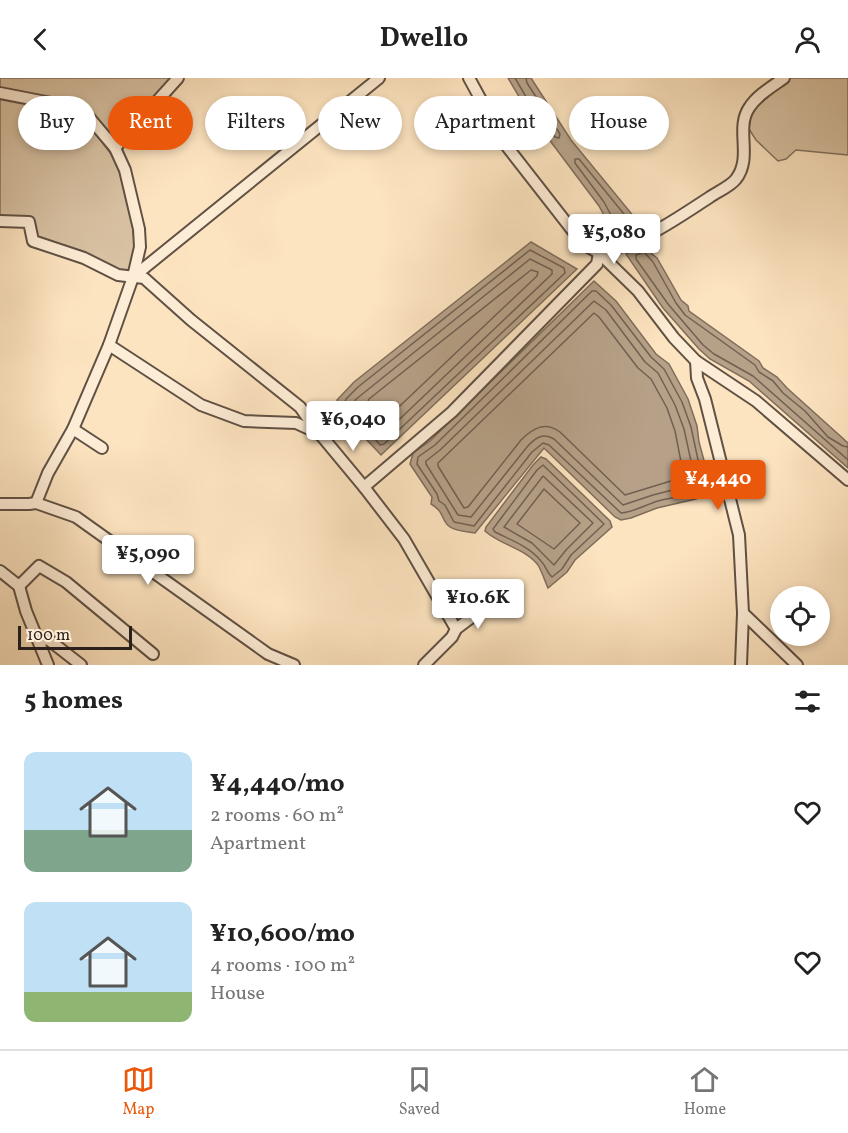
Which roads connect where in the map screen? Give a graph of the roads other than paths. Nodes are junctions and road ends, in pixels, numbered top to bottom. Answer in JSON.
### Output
{"nodes":[{"id":1,"x":178,"y":78,"type":"edge"},
{"id":2,"x":379,"y":78,"type":"edge"},
{"id":3,"x":469,"y":78,"type":"edge"},
{"id":4,"x":784,"y":78,"type":"edge"},
{"id":5,"x":0,"y":93,"type":"edge"},
{"id":6,"x":162,"y":96,"type":"edge"},
{"id":7,"x":108,"y":140,"type":"edge"},
{"id":8,"x":116,"y":150,"type":"edge"},
{"id":9,"x":0,"y":221,"type":"edge"},
{"id":10,"x":599,"y":253,"type":"junction"},
{"id":11,"x":133,"y":277,"type":"junction"},
{"id":12,"x":109,"y":345,"type":"junction"},
{"id":13,"x":696,"y":361,"type":"junction"},
{"id":14,"x":73,"y":429,"type":"junction"},
{"id":15,"x":320,"y":434,"type":"junction"},
{"id":16,"x":102,"y":448,"type":"dead end"},
{"id":17,"x":848,"y":480,"type":"edge"},
{"id":18,"x":364,"y":487,"type":"junction"},
{"id":19,"x":36,"y":502,"type":"junction"},
{"id":20,"x":0,"y":504,"type":"edge"},
{"id":21,"x":0,"y":571,"type":"edge"},
{"id":22,"x":19,"y":586,"type":"junction"},
{"id":23,"x":484,"y":608,"type":"dead end"},
{"id":24,"x":743,"y":613,"type":"junction"},
{"id":25,"x":456,"y":629,"type":"junction"},
{"id":26,"x":38,"y":638,"type":"junction"},
{"id":27,"x":153,"y":654,"type":"dead end"},
{"id":28,"x":48,"y":665,"type":"edge"},
{"id":29,"x":81,"y":665,"type":"edge"},
{"id":30,"x":294,"y":665,"type":"edge"},
{"id":31,"x":424,"y":665,"type":"edge"},
{"id":32,"x":741,"y":665,"type":"edge"},
{"id":33,"x":797,"y":665,"type":"edge"}],
"edges":[{"from":1,"to":6,"type":"street"},
{"from":2,"to":11,"type":"street"},
{"from":3,"to":10,"type":"street"},
{"from":4,"to":10,"type":"street"},
{"from":5,"to":7,"type":"street"},
{"from":8,"to":11,"type":"street"},
{"from":9,"to":11,"type":"street"},
{"from":10,"to":13,"type":"street"},
{"from":10,"to":18,"type":"street"},
{"from":11,"to":12,"type":"street"},
{"from":11,"to":15,"type":"street"},
{"from":12,"to":14,"type":"street"},
{"from":12,"to":15,"type":"street"},
{"from":13,"to":17,"type":"street"},
{"from":13,"to":24,"type":"street"},
{"from":14,"to":16,"type":"street"},
{"from":14,"to":19,"type":"street"},
{"from":15,"to":18,"type":"street"},
{"from":18,"to":25,"type":"street"},
{"from":19,"to":20,"type":"street"},
{"from":19,"to":30,"type":"street"},
{"from":21,"to":22,"type":"street"},
{"from":22,"to":26,"type":"street"},
{"from":22,"to":27,"type":"street"},
{"from":23,"to":25,"type":"street"},
{"from":24,"to":32,"type":"street"},
{"from":24,"to":33,"type":"street"},
{"from":25,"to":31,"type":"street"},
{"from":26,"to":28,"type":"street"},
{"from":26,"to":29,"type":"street"}]}
